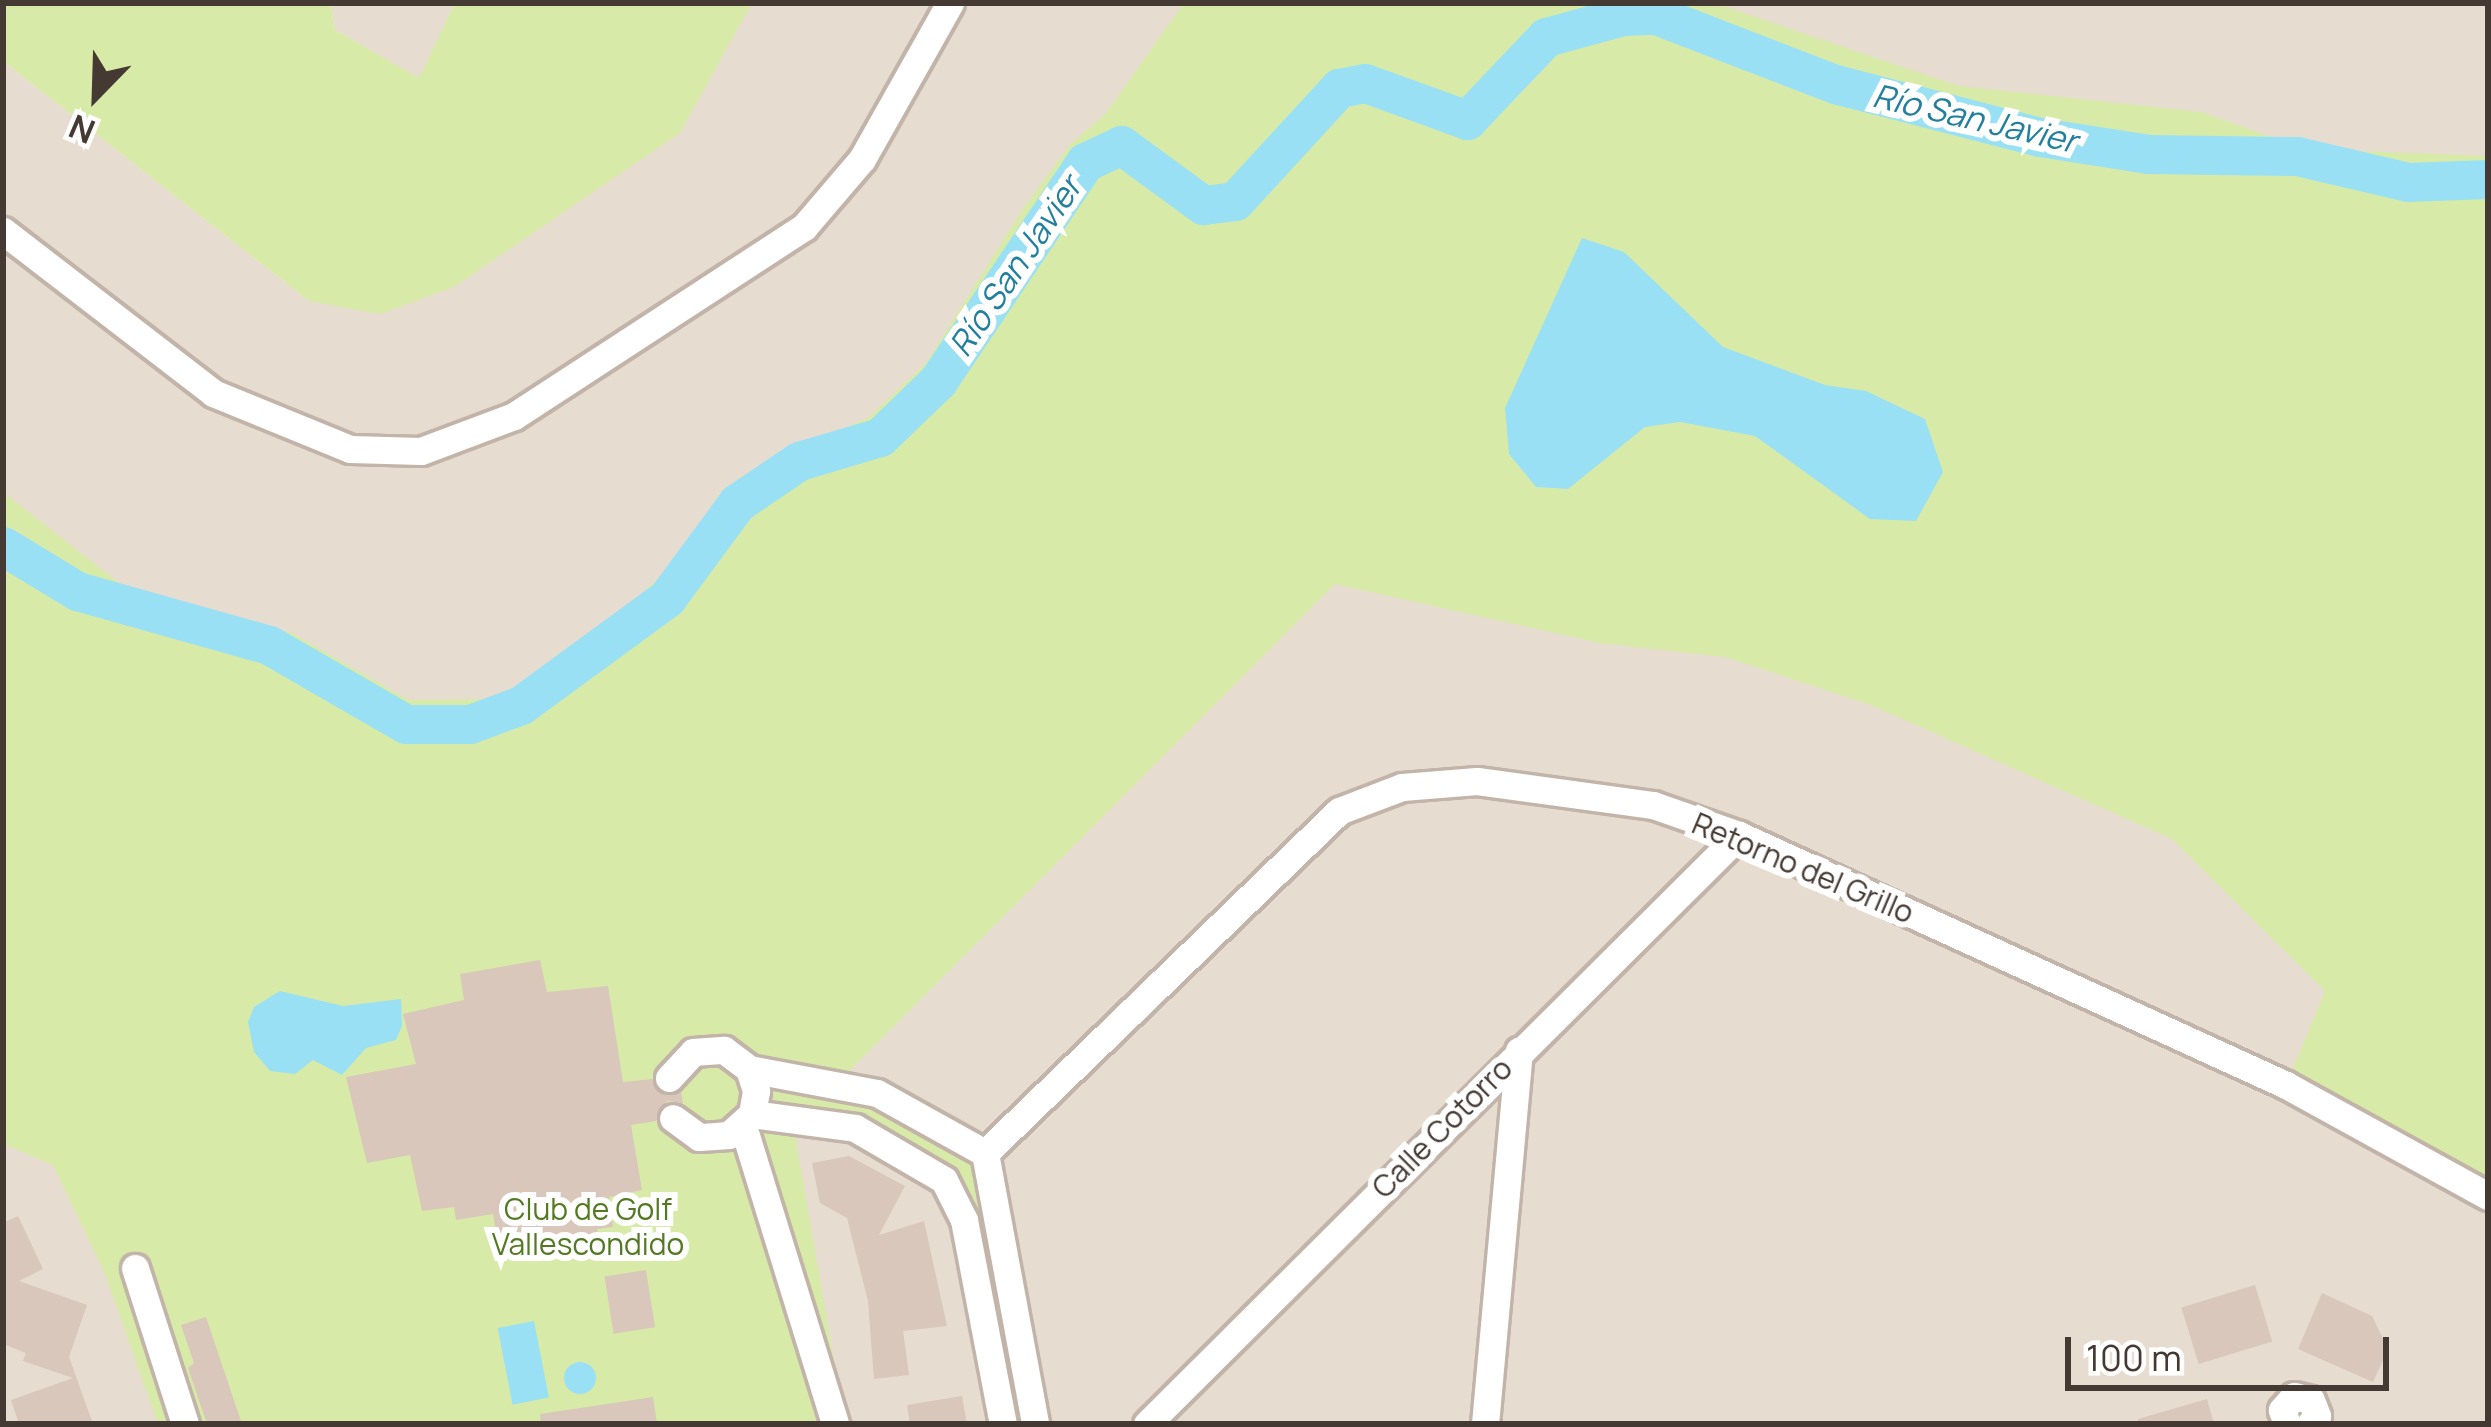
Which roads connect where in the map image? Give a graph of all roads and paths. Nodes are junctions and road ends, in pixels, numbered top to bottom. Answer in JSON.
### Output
{"nodes":[{"id":1,"x":950,"y":3,"type":"edge"},
{"id":2,"x":3,"y":231,"type":"edge"},
{"id":3,"x":1739,"y":835,"type":"junction"},
{"id":4,"x":1519,"y":1051,"type":"junction"},
{"id":5,"x":749,"y":1069,"type":"junction"},
{"id":6,"x":669,"y":1078,"type":"dead end"},
{"id":7,"x":673,"y":1118,"type":"dead end"},
{"id":8,"x":747,"y":1120,"type":"junction"},
{"id":9,"x":950,"y":1129,"type":"junction"},
{"id":10,"x":988,"y":1165,"type":"junction"},
{"id":11,"x":929,"y":1167,"type":"junction"},
{"id":12,"x":2488,"y":1196,"type":"edge"},
{"id":13,"x":953,"y":1198,"type":"junction"},
{"id":14,"x":135,"y":1268,"type":"dead end"},
{"id":15,"x":2311,"y":1412,"type":"edge"},
{"id":16,"x":185,"y":1424,"type":"edge"},
{"id":17,"x":835,"y":1424,"type":"edge"},
{"id":18,"x":1003,"y":1424,"type":"edge"},
{"id":19,"x":1035,"y":1424,"type":"edge"},
{"id":20,"x":1147,"y":1424,"type":"edge"},
{"id":21,"x":1485,"y":1424,"type":"edge"},
{"id":22,"x":2287,"y":1424,"type":"edge"},
{"id":23,"x":2344,"y":1424,"type":"edge"}],
"edges":[{"from":1,"to":2,"type":"street"},
{"from":3,"to":4,"type":"street","name":"Calle Cotorro"},
{"from":3,"to":10,"type":"street","name":"Retorno del Grillo"},
{"from":3,"to":12,"type":"street","name":"Retorno del Grillo"},
{"from":4,"to":20,"type":"street","name":"Calle Cotorro"},
{"from":4,"to":21,"type":"street"},
{"from":5,"to":6,"type":"street"},
{"from":5,"to":8,"type":"street"},
{"from":5,"to":9,"type":"street"},
{"from":7,"to":8,"type":"street"},
{"from":8,"to":11,"type":"street"},
{"from":8,"to":17,"type":"street"},
{"from":9,"to":10,"type":"street"},
{"from":9,"to":11,"type":"street"},
{"from":10,"to":13,"type":"street","name":"Retorno del Grillo"},
{"from":10,"to":19,"type":"street"},
{"from":11,"to":13,"type":"street"},
{"from":13,"to":18,"type":"street"},
{"from":14,"to":16,"type":"street"},
{"from":15,"to":22,"type":"street"},
{"from":15,"to":23,"type":"street"}]}
